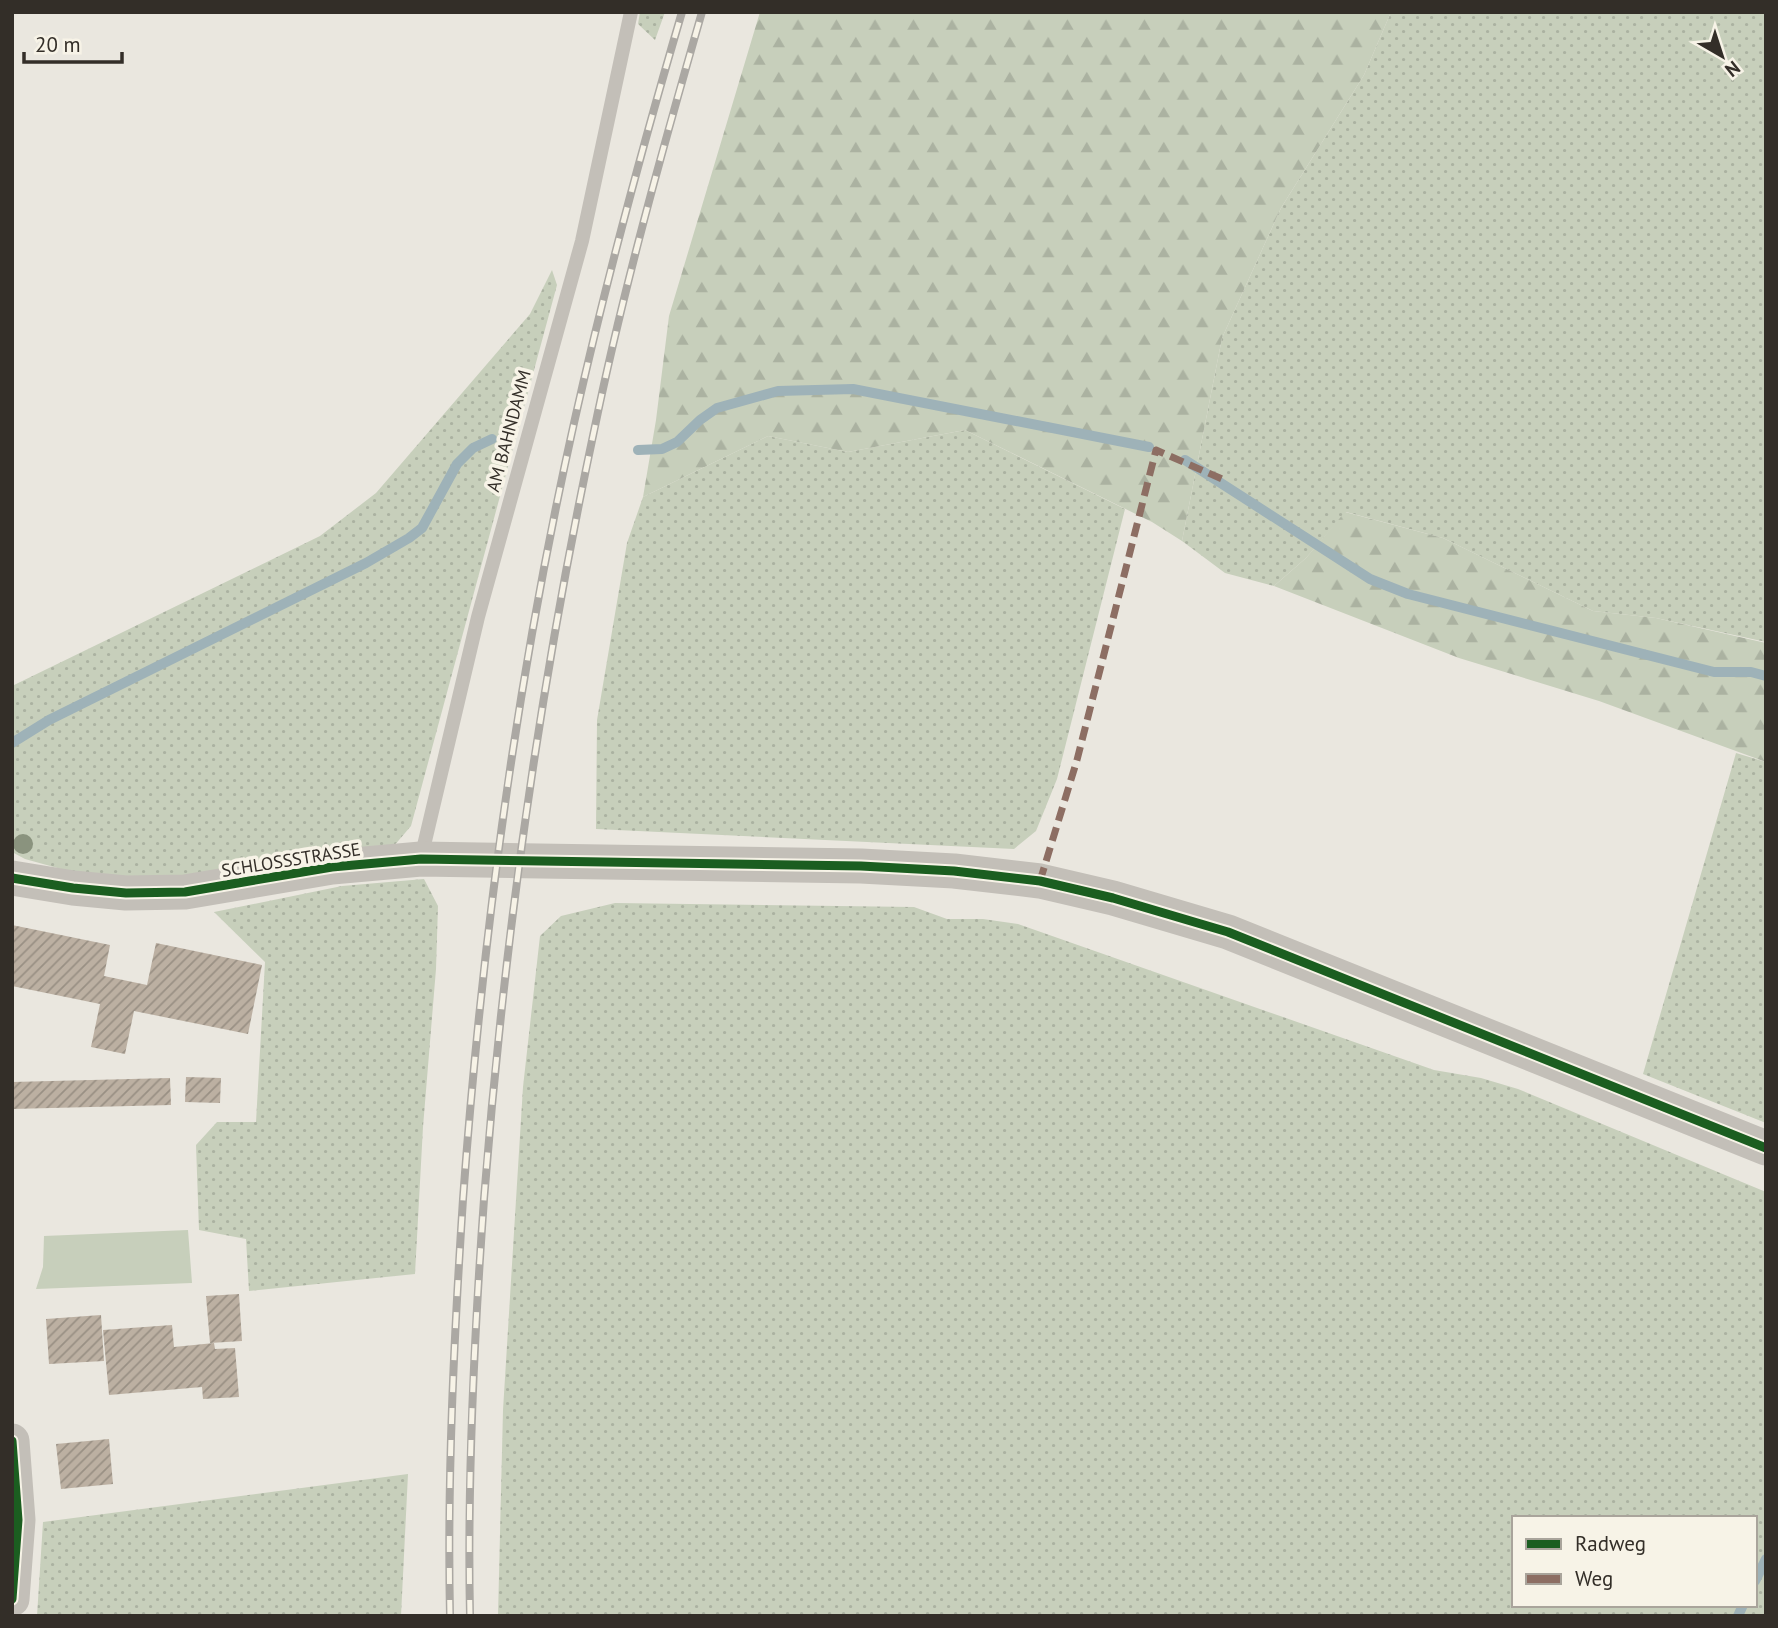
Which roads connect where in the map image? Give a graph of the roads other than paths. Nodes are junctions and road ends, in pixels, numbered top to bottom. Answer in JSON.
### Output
{"nodes":[{"id":1,"x":631,"y":12,"type":"edge"},
{"id":2,"x":421,"y":859,"type":"junction"},
{"id":3,"x":12,"y":878,"type":"edge"},
{"id":4,"x":1766,"y":1148,"type":"edge"},
{"id":5,"x":12,"y":1441,"type":"edge"},
{"id":6,"x":12,"y":1599,"type":"edge"}],
"edges":[{"from":1,"to":2,"type":"lane","name":"AM BAHNDAMM"},
{"from":2,"to":3,"type":"street","name":"SCHLOSSSTRASSE"},
{"from":2,"to":4,"type":"street","name":"SCHLOSSSTRASSE"},
{"from":5,"to":6,"type":"street"}]}
